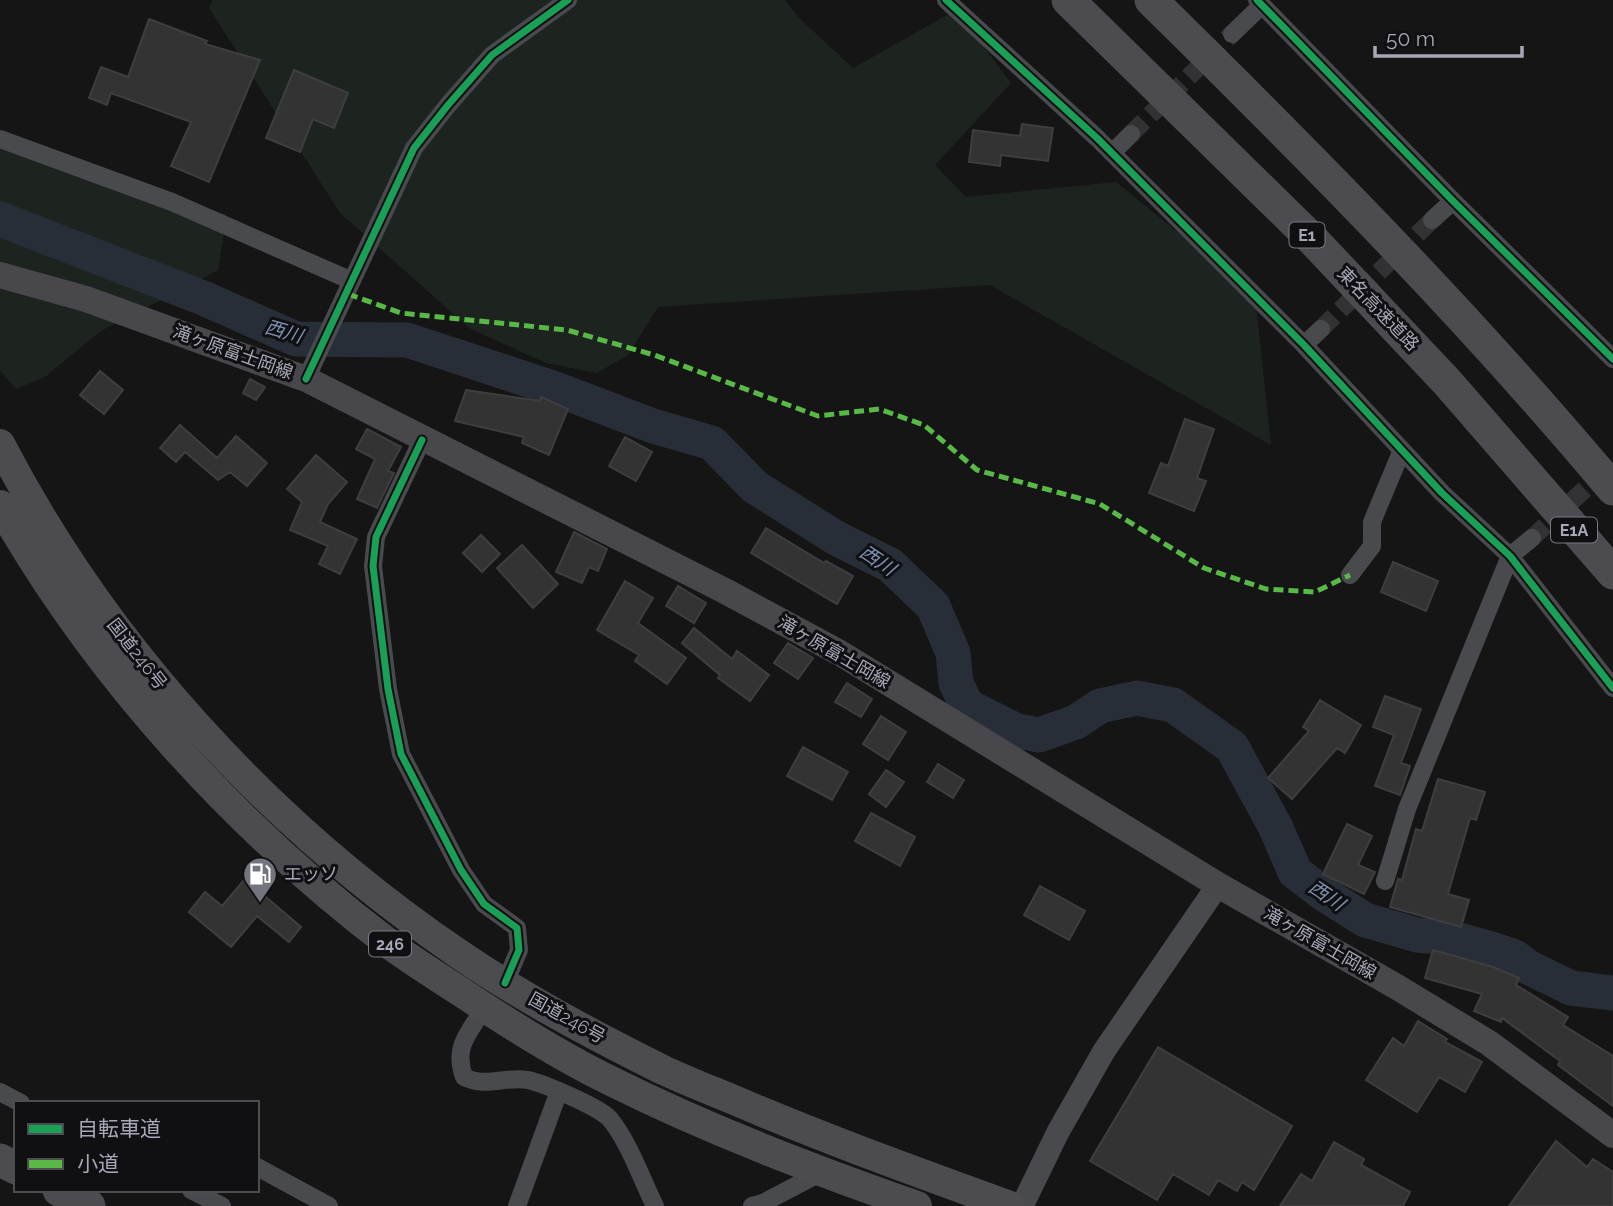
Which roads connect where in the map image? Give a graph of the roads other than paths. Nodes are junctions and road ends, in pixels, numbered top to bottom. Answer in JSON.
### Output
{"nodes":[{"id":1,"x":568,"y":0,"type":"edge"},
{"id":2,"x":946,"y":0,"type":"edge"},
{"id":3,"x":1068,"y":0,"type":"edge"},
{"id":4,"x":1151,"y":0,"type":"edge"},
{"id":5,"x":1260,"y":3,"type":"edge"},
{"id":6,"x":1232,"y":34,"type":"tunnel mouth"},
{"id":7,"x":1131,"y":134,"type":"tunnel mouth"},
{"id":8,"x":0,"y":139,"type":"edge"},
{"id":9,"x":1112,"y":153,"type":"junction"},
{"id":10,"x":1453,"y":201,"type":"junction"},
{"id":11,"x":1432,"y":220,"type":"tunnel mouth"},
{"id":12,"x":0,"y":275,"type":"edge"},
{"id":13,"x":350,"y":287,"type":"junction"},
{"id":14,"x":1321,"y":329,"type":"tunnel mouth"},
{"id":15,"x":1304,"y":345,"type":"junction"},
{"id":16,"x":1613,"y":359,"type":"edge"},
{"id":17,"x":306,"y":379,"type":"junction"},
{"id":18,"x":422,"y":439,"type":"junction"},
{"id":19,"x":0,"y":444,"type":"edge"},
{"id":20,"x":1402,"y":450,"type":"junction"},
{"id":21,"x":1534,"y":480,"type":"junction"},
{"id":22,"x":1613,"y":486,"type":"edge"},
{"id":23,"x":0,"y":505,"type":"edge"},
{"id":24,"x":1532,"y":538,"type":"tunnel mouth"},
{"id":25,"x":1510,"y":556,"type":"junction"},
{"id":26,"x":1613,"y":573,"type":"edge"},
{"id":27,"x":1350,"y":575,"type":"dead end"},
{"id":28,"x":1613,"y":581,"type":"edge"},
{"id":29,"x":1613,"y":688,"type":"edge"},
{"id":30,"x":1385,"y":881,"type":"dead end"},
{"id":31,"x":1218,"y":885,"type":"junction"},
{"id":32,"x":505,"y":983,"type":"junction"},
{"id":33,"x":485,"y":1007,"type":"junction"},
{"id":34,"x":559,"y":1091,"type":"junction"},
{"id":35,"x":0,"y":1092,"type":"edge"},
{"id":36,"x":17,"y":1101,"type":"edge"},
{"id":37,"x":1613,"y":1135,"type":"edge"},
{"id":38,"x":259,"y":1168,"type":"edge"},
{"id":39,"x":822,"y":1172,"type":"junction"},
{"id":40,"x":63,"y":1192,"type":"edge"},
{"id":41,"x":195,"y":1192,"type":"edge"},
{"id":42,"x":89,"y":1206,"type":"edge"},
{"id":43,"x":222,"y":1206,"type":"edge"},
{"id":44,"x":329,"y":1206,"type":"edge"},
{"id":45,"x":517,"y":1206,"type":"edge"},
{"id":46,"x":654,"y":1206,"type":"edge"},
{"id":47,"x":752,"y":1206,"type":"edge"},
{"id":48,"x":917,"y":1206,"type":"edge"},
{"id":49,"x":1010,"y":1206,"type":"edge"},
{"id":50,"x":1022,"y":1206,"type":"edge"}],
"edges":[{"from":1,"to":13,"type":"street"},
{"from":2,"to":9,"type":"street"},
{"from":3,"to":21,"type":"highway","name":"東名高速道路","number":"E1"},
{"from":4,"to":22,"type":"highway"},
{"from":5,"to":6,"type":"street"},
{"from":5,"to":10,"type":"street"},
{"from":7,"to":9,"type":"street"},
{"from":8,"to":13,"type":"street"},
{"from":9,"to":15,"type":"street"},
{"from":10,"to":11,"type":"street"},
{"from":10,"to":16,"type":"street"},
{"from":12,"to":17,"type":"main road","name":"滝ヶ原富士岡線"},
{"from":13,"to":17,"type":"street"},
{"from":14,"to":15,"type":"street"},
{"from":15,"to":20,"type":"street"},
{"from":17,"to":18,"type":"main road","name":"滝ヶ原富士岡線"},
{"from":18,"to":31,"type":"main road","name":"滝ヶ原富士岡線"},
{"from":18,"to":32,"type":"street"},
{"from":19,"to":32,"type":"highway","name":"国道246号","number":"246"},
{"from":20,"to":25,"type":"street"},
{"from":20,"to":27,"type":"street"},
{"from":21,"to":26,"type":"highway","name":"東名高速道路","number":"E1"},
{"from":21,"to":28,"type":"highway","number":"E1A"},
{"from":23,"to":33,"type":"highway","name":"国道246号","number":"246"},
{"from":24,"to":25,"type":"street"},
{"from":25,"to":29,"type":"street"},
{"from":25,"to":30,"type":"street"},
{"from":31,"to":37,"type":"main road","name":"滝ヶ原富士岡線"},
{"from":31,"to":50,"type":"street"},
{"from":32,"to":49,"type":"highway","name":"国道246号","number":"246"},
{"from":33,"to":34,"type":"street"},
{"from":33,"to":39,"type":"highway","name":"国道246号","number":"246"},
{"from":34,"to":45,"type":"street"},
{"from":34,"to":46,"type":"street"},
{"from":35,"to":36,"type":"street"},
{"from":38,"to":44,"type":"street"},
{"from":39,"to":47,"type":"street"},
{"from":39,"to":48,"type":"highway","name":"国道246号","number":"246"},
{"from":40,"to":42,"type":"highway"},
{"from":41,"to":43,"type":"street"}]}
